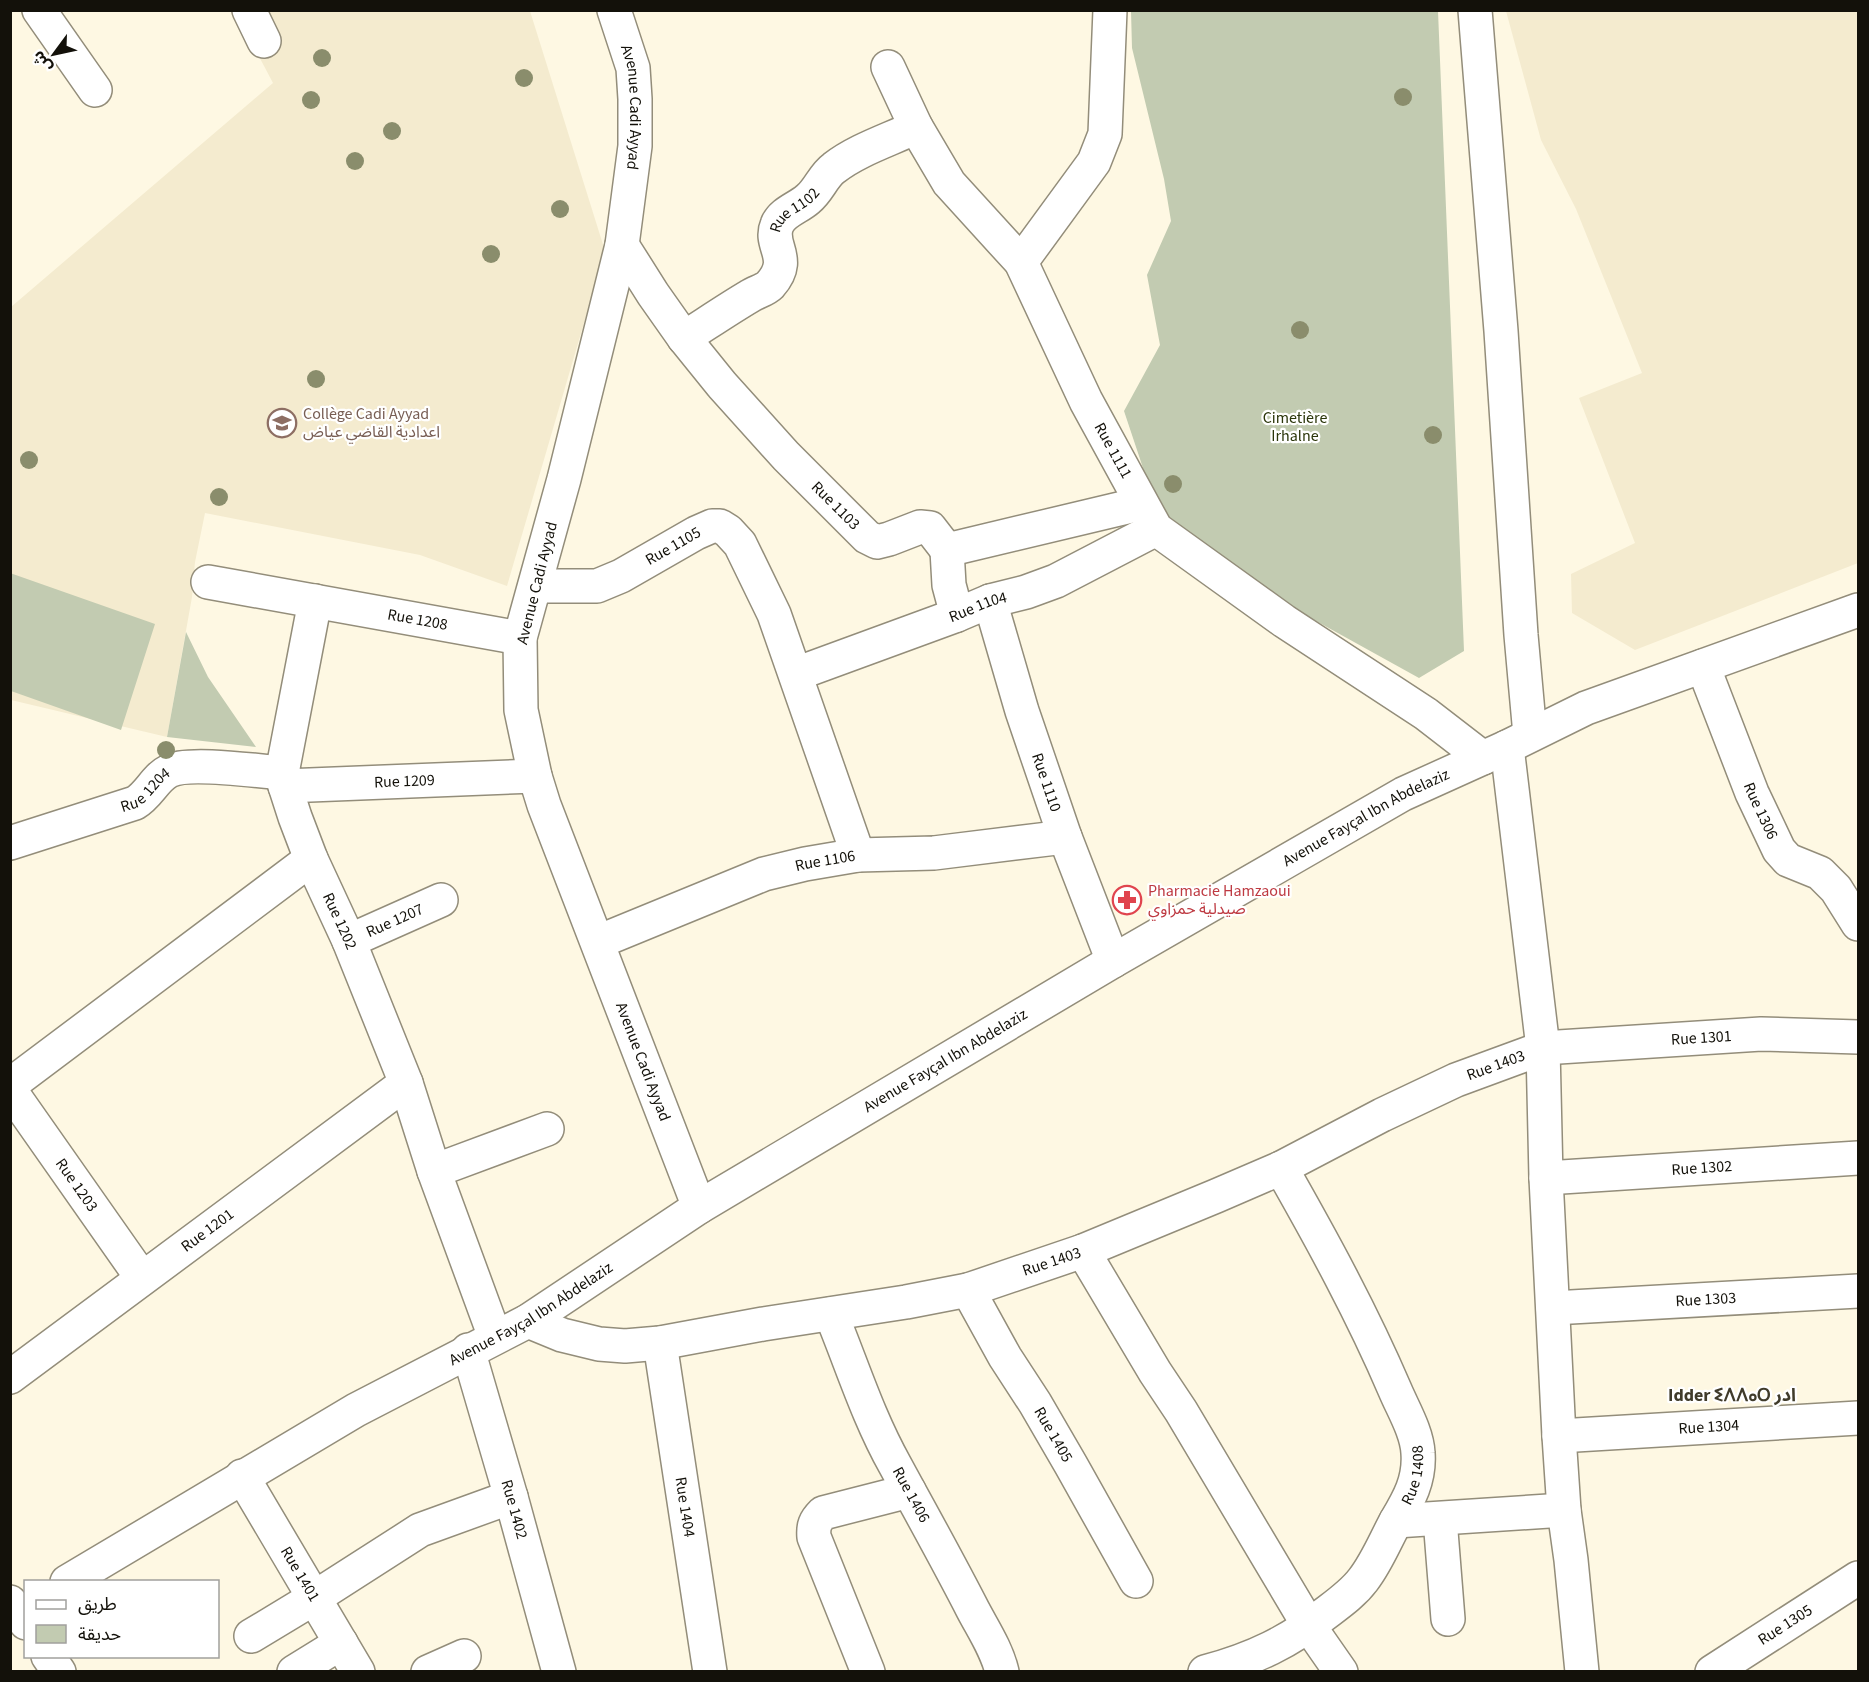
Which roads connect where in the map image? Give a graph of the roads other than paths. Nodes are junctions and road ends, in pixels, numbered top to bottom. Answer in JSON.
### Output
{"nodes":[{"id":1,"x":39,"y":10,"type":"edge"},
{"id":2,"x":249,"y":10,"type":"edge"},
{"id":3,"x":614,"y":10,"type":"edge"},
{"id":4,"x":1110,"y":10,"type":"edge"},
{"id":5,"x":1475,"y":10,"type":"edge"},
{"id":6,"x":264,"y":41,"type":"dead end"},
{"id":7,"x":888,"y":68,"type":"dead end"},
{"id":8,"x":95,"y":90,"type":"dead end"},
{"id":9,"x":916,"y":127,"type":"junction"},
{"id":10,"x":622,"y":245,"type":"junction"},
{"id":11,"x":1021,"y":262,"type":"junction"},
{"id":12,"x":684,"y":338,"type":"junction"},
{"id":13,"x":1148,"y":517,"type":"junction"},
{"id":14,"x":947,"y":550,"type":"junction"},
{"id":15,"x":208,"y":582,"type":"dead end"},
{"id":16,"x":535,"y":585,"type":"junction"},
{"id":17,"x":315,"y":601,"type":"junction"},
{"id":18,"x":990,"y":602,"type":"junction"},
{"id":19,"x":1858,"y":610,"type":"edge"},
{"id":20,"x":957,"y":615,"type":"junction"},
{"id":21,"x":520,"y":638,"type":"junction"},
{"id":22,"x":1703,"y":666,"type":"junction"},
{"id":23,"x":796,"y":674,"type":"junction"},
{"id":24,"x":1507,"y":747,"type":"junction"},
{"id":25,"x":535,"y":777,"type":"junction"},
{"id":26,"x":284,"y":779,"type":"junction"},
{"id":27,"x":1065,"y":837,"type":"junction"},
{"id":28,"x":10,"y":843,"type":"edge"},
{"id":29,"x":858,"y":855,"type":"junction"},
{"id":30,"x":311,"y":859,"type":"junction"},
{"id":31,"x":441,"y":900,"type":"dead end"},
{"id":32,"x":1858,"y":924,"type":"edge"},
{"id":33,"x":349,"y":941,"type":"junction"},
{"id":34,"x":598,"y":942,"type":"junction"},
{"id":35,"x":1113,"y":961,"type":"junction"},
{"id":36,"x":1858,"y":1036,"type":"edge"},
{"id":37,"x":1543,"y":1048,"type":"junction"},
{"id":38,"x":406,"y":1083,"type":"junction"},
{"id":39,"x":10,"y":1085,"type":"edge"},
{"id":40,"x":10,"y":1090,"type":"edge"},
{"id":41,"x":547,"y":1129,"type":"dead end"},
{"id":42,"x":1858,"y":1158,"type":"edge"},
{"id":43,"x":1281,"y":1168,"type":"junction"},
{"id":44,"x":434,"y":1171,"type":"junction"},
{"id":45,"x":1546,"y":1178,"type":"junction"},
{"id":46,"x":699,"y":1207,"type":"junction"},
{"id":47,"x":1083,"y":1251,"type":"junction"},
{"id":48,"x":142,"y":1278,"type":"junction"},
{"id":49,"x":968,"y":1290,"type":"junction"},
{"id":50,"x":1858,"y":1291,"type":"edge"},
{"id":51,"x":1554,"y":1308,"type":"junction"},
{"id":52,"x":831,"y":1314,"type":"junction"},
{"id":53,"x":528,"y":1321,"type":"junction"},
{"id":54,"x":660,"y":1343,"type":"junction"},
{"id":55,"x":482,"y":1344,"type":"junction"},
{"id":56,"x":10,"y":1377,"type":"edge"},
{"id":57,"x":1858,"y":1418,"type":"edge"},
{"id":58,"x":1559,"y":1436,"type":"junction"},
{"id":59,"x":242,"y":1476,"type":"junction"},
{"id":60,"x":909,"y":1491,"type":"junction"},
{"id":61,"x":511,"y":1497,"type":"junction"},
{"id":62,"x":1564,"y":1510,"type":"junction"},
{"id":63,"x":1440,"y":1519,"type":"junction"},
{"id":64,"x":1396,"y":1521,"type":"junction"},
{"id":65,"x":1858,"y":1578,"type":"edge"},
{"id":66,"x":69,"y":1580,"type":"edge"},
{"id":67,"x":1136,"y":1581,"type":"dead end"},
{"id":68,"x":314,"y":1598,"type":"junction"},
{"id":69,"x":1448,"y":1618,"type":"dead end"},
{"id":70,"x":1309,"y":1626,"type":"junction"},
{"id":71,"x":250,"y":1636,"type":"dead end"},
{"id":72,"x":340,"y":1643,"type":"junction"},
{"id":73,"x":464,"y":1656,"type":"dead end"},
{"id":74,"x":49,"y":1658,"type":"edge"},
{"id":75,"x":59,"y":1671,"type":"edge"},
{"id":76,"x":294,"y":1671,"type":"edge"},
{"id":77,"x":358,"y":1671,"type":"edge"},
{"id":78,"x":428,"y":1671,"type":"edge"},
{"id":79,"x":558,"y":1671,"type":"edge"},
{"id":80,"x":710,"y":1671,"type":"edge"},
{"id":81,"x":868,"y":1671,"type":"edge"},
{"id":82,"x":1002,"y":1671,"type":"edge"},
{"id":83,"x":1205,"y":1671,"type":"edge"},
{"id":84,"x":1341,"y":1671,"type":"edge"},
{"id":85,"x":1582,"y":1671,"type":"edge"},
{"id":86,"x":1712,"y":1671,"type":"edge"}],
"edges":[{"from":1,"to":8,"type":"street"},
{"from":2,"to":6,"type":"street"},
{"from":3,"to":10,"type":"street","name":"Avenue Cadi Ayyad"},
{"from":4,"to":11,"type":"street"},
{"from":5,"to":24,"type":"street"},
{"from":7,"to":9,"type":"street"},
{"from":9,"to":11,"type":"street"},
{"from":9,"to":12,"type":"street","name":"Rue 1102"},
{"from":10,"to":12,"type":"street","name":"Rue 1103"},
{"from":10,"to":16,"type":"street","name":"Avenue Cadi Ayyad"},
{"from":11,"to":13,"type":"street","name":"Rue 1111"},
{"from":12,"to":14,"type":"street","name":"Rue 1103"},
{"from":13,"to":14,"type":"street"},
{"from":13,"to":18,"type":"street","name":"Rue 1104"},
{"from":13,"to":24,"type":"street","name":"Rue 1111"},
{"from":14,"to":20,"type":"street"},
{"from":15,"to":17,"type":"street","name":"Rue 1208"},
{"from":16,"to":21,"type":"street","name":"Avenue Cadi Ayyad"},
{"from":16,"to":23,"type":"street","name":"Rue 1105"},
{"from":17,"to":21,"type":"street","name":"Rue 1208"},
{"from":17,"to":26,"type":"street"},
{"from":18,"to":20,"type":"street","name":"Rue 1104"},
{"from":18,"to":27,"type":"street","name":"Rue 1110"},
{"from":19,"to":22,"type":"street","name":"Avenue Fayçal Ibn Abdelaziz"},
{"from":20,"to":23,"type":"street","name":"Rue 1104"},
{"from":21,"to":25,"type":"street","name":"Avenue Cadi Ayyad"},
{"from":22,"to":24,"type":"street","name":"Avenue Fayçal Ibn Abdelaziz"},
{"from":22,"to":32,"type":"street","name":"Rue 1306"},
{"from":23,"to":29,"type":"street"},
{"from":24,"to":35,"type":"street","name":"Avenue Fayçal Ibn Abdelaziz"},
{"from":24,"to":37,"type":"street"},
{"from":25,"to":26,"type":"street","name":"Rue 1209"},
{"from":25,"to":34,"type":"street","name":"Avenue Cadi Ayyad"},
{"from":26,"to":28,"type":"street","name":"Rue 1204"},
{"from":26,"to":30,"type":"street","name":"Rue 1202"},
{"from":27,"to":29,"type":"street","name":"Rue 1106"},
{"from":27,"to":35,"type":"street","name":"Rue 1110"},
{"from":29,"to":34,"type":"street","name":"Rue 1106"},
{"from":30,"to":33,"type":"street","name":"Rue 1202"},
{"from":30,"to":39,"type":"street"},
{"from":31,"to":33,"type":"street","name":"Rue 1207"},
{"from":33,"to":38,"type":"street","name":"Rue 1202"},
{"from":34,"to":46,"type":"street","name":"Avenue Cadi Ayyad"},
{"from":35,"to":46,"type":"street","name":"Avenue Fayçal Ibn Abdelaziz"},
{"from":36,"to":37,"type":"street","name":"Rue 1301"},
{"from":37,"to":43,"type":"street","name":"Rue 1403"},
{"from":37,"to":45,"type":"street"},
{"from":38,"to":44,"type":"street","name":"Rue 1202"},
{"from":38,"to":48,"type":"street","name":"Rue 1201"},
{"from":40,"to":48,"type":"street","name":"Rue 1203"},
{"from":41,"to":44,"type":"street"},
{"from":42,"to":45,"type":"street","name":"Rue 1302"},
{"from":43,"to":47,"type":"street","name":"Rue 1403"},
{"from":43,"to":64,"type":"street","name":"Rue 1408"},
{"from":44,"to":55,"type":"street","name":"Rue 1202"},
{"from":45,"to":51,"type":"street"},
{"from":46,"to":53,"type":"street","name":"Avenue Fayçal Ibn Abdelaziz"},
{"from":47,"to":49,"type":"street","name":"Rue 1403"},
{"from":47,"to":70,"type":"street"},
{"from":48,"to":56,"type":"street","name":"Rue 1201"},
{"from":49,"to":52,"type":"street","name":"Rue 1403"},
{"from":49,"to":67,"type":"street","name":"Rue 1405"},
{"from":50,"to":51,"type":"street","name":"Rue 1303"},
{"from":51,"to":58,"type":"street"},
{"from":52,"to":54,"type":"street","name":"Rue 1403"},
{"from":52,"to":60,"type":"street","name":"Rue 1406"},
{"from":53,"to":54,"type":"street","name":"Rue 1403"},
{"from":53,"to":55,"type":"street","name":"Avenue Fayçal Ibn Abdelaziz"},
{"from":54,"to":80,"type":"street","name":"Rue 1404"},
{"from":55,"to":59,"type":"street","name":"Avenue Fayçal Ibn Abdelaziz"},
{"from":55,"to":61,"type":"street","name":"Rue 1402"},
{"from":57,"to":58,"type":"street","name":"Rue 1304"},
{"from":58,"to":62,"type":"street"},
{"from":59,"to":66,"type":"street","name":"Avenue Fayçal Ibn Abdelaziz"},
{"from":59,"to":68,"type":"street","name":"Rue 1401"},
{"from":60,"to":81,"type":"street"},
{"from":60,"to":82,"type":"street","name":"Rue 1406"},
{"from":61,"to":68,"type":"street"},
{"from":61,"to":79,"type":"street","name":"Rue 1402"},
{"from":62,"to":63,"type":"street"},
{"from":62,"to":85,"type":"street"},
{"from":63,"to":64,"type":"street"},
{"from":63,"to":69,"type":"street"},
{"from":64,"to":70,"type":"street","name":"Rue 1408"},
{"from":65,"to":86,"type":"street","name":"Rue 1305"},
{"from":68,"to":71,"type":"street"},
{"from":68,"to":72,"type":"street","name":"Rue 1401"},
{"from":70,"to":83,"type":"street","name":"Rue 1408"},
{"from":70,"to":84,"type":"street"},
{"from":72,"to":76,"type":"street"},
{"from":72,"to":77,"type":"street","name":"Rue 1401"},
{"from":73,"to":78,"type":"street"},
{"from":74,"to":75,"type":"street"}]}
